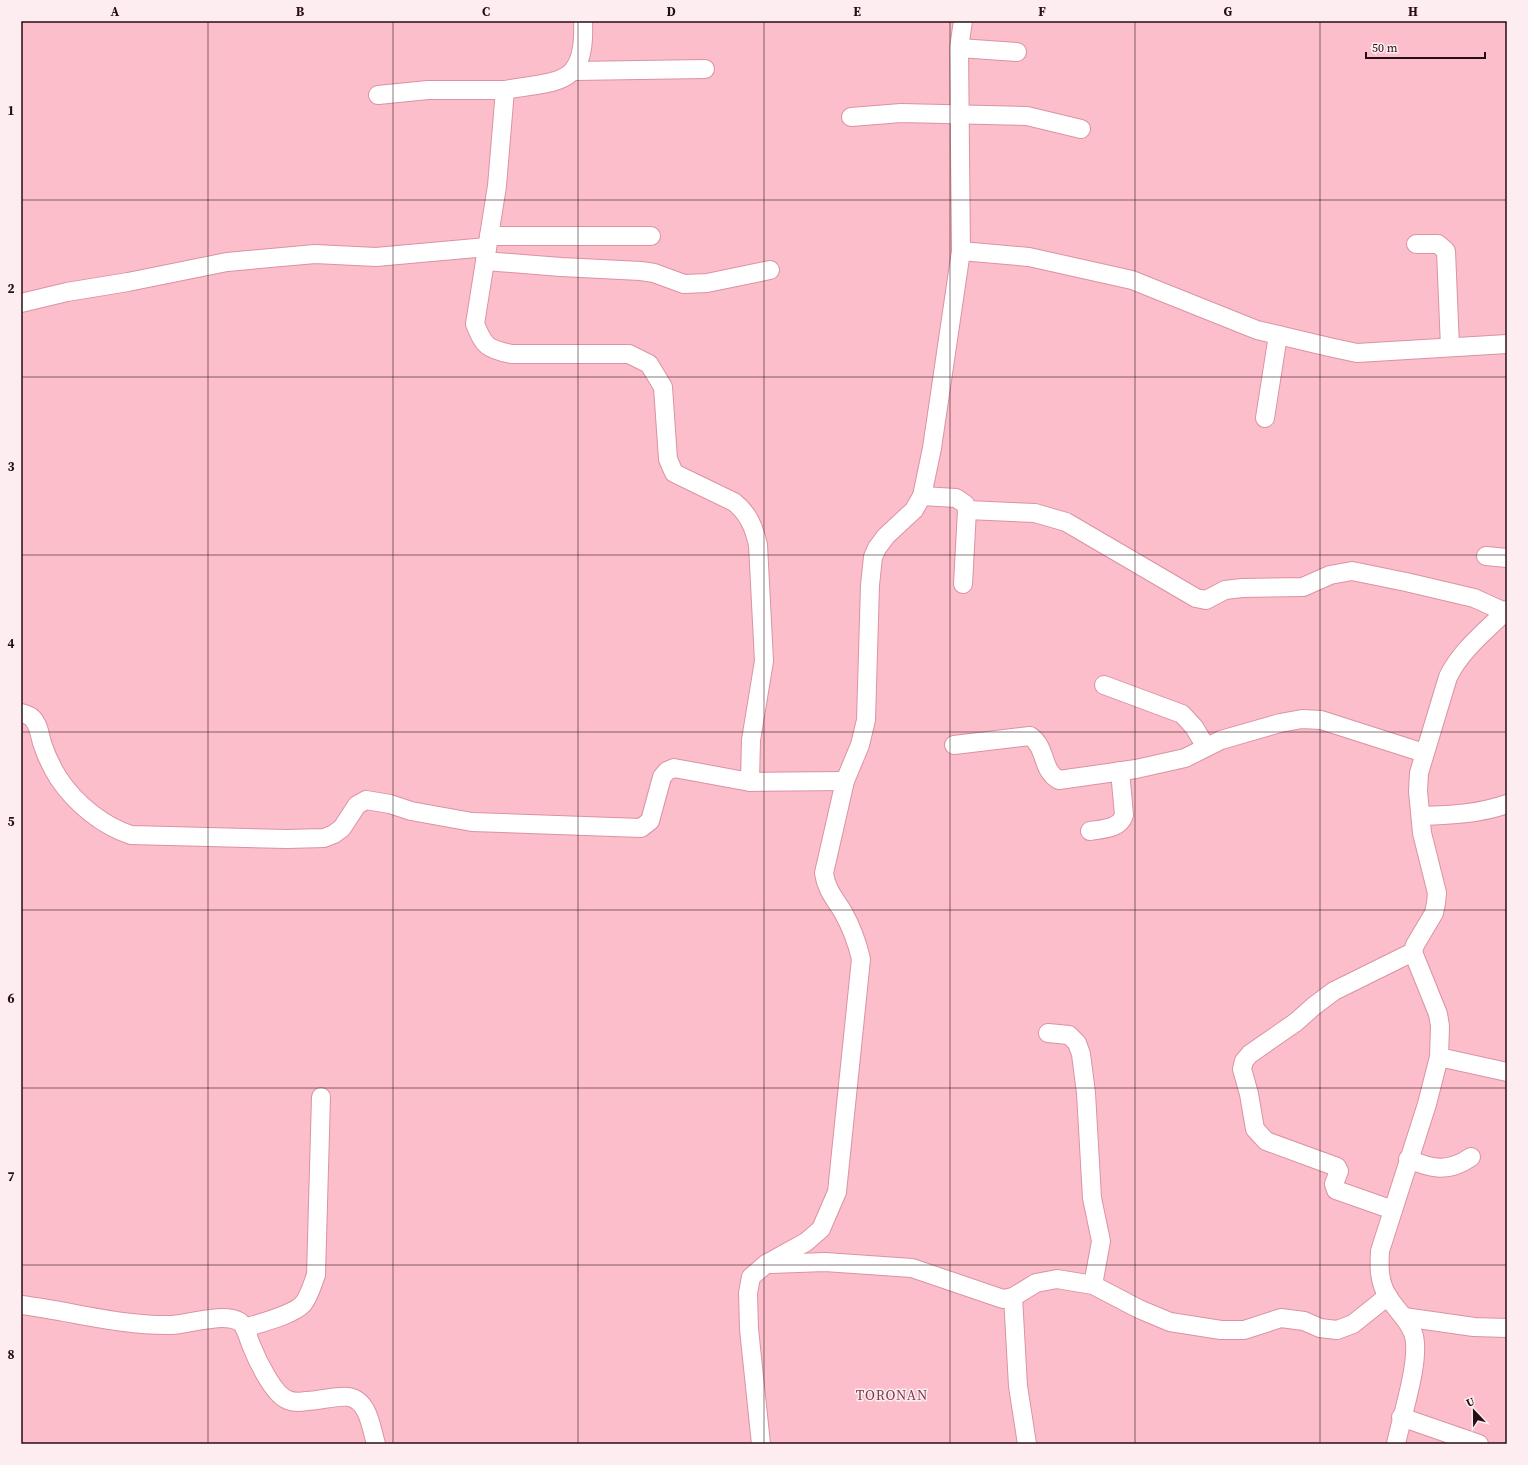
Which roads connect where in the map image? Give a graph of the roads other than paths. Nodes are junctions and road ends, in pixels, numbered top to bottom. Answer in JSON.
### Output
{"nodes":[{"id":1,"x":583,"y":21,"type":"edge"},
{"id":2,"x":963,"y":21,"type":"edge"},
{"id":3,"x":959,"y":48,"type":"junction"},
{"id":4,"x":1016,"y":52,"type":"dead end"},
{"id":5,"x":705,"y":69,"type":"dead end"},
{"id":6,"x":574,"y":71,"type":"junction"},
{"id":7,"x":506,"y":90,"type":"junction"},
{"id":8,"x":378,"y":95,"type":"dead end"},
{"id":9,"x":961,"y":115,"type":"junction"},
{"id":10,"x":851,"y":117,"type":"dead end"},
{"id":11,"x":1081,"y":128,"type":"dead end"},
{"id":12,"x":651,"y":236,"type":"dead end"},
{"id":13,"x":1416,"y":244,"type":"dead end"},
{"id":14,"x":487,"y":248,"type":"junction"},
{"id":15,"x":961,"y":251,"type":"junction"},
{"id":16,"x":770,"y":270,"type":"dead end"},
{"id":17,"x":21,"y":303,"type":"edge"},
{"id":18,"x":1278,"y":335,"type":"junction"},
{"id":19,"x":1507,"y":344,"type":"edge"},
{"id":20,"x":1450,"y":347,"type":"junction"},
{"id":21,"x":1265,"y":418,"type":"dead end"},
{"id":22,"x":922,"y":496,"type":"junction"},
{"id":23,"x":967,"y":510,"type":"junction"},
{"id":24,"x":1486,"y":556,"type":"dead end"},
{"id":25,"x":1507,"y":558,"type":"edge"},
{"id":26,"x":963,"y":584,"type":"dead end"},
{"id":27,"x":1506,"y":611,"type":"edge"},
{"id":28,"x":1104,"y":685,"type":"dead end"},
{"id":29,"x":21,"y":713,"type":"edge"},
{"id":30,"x":954,"y":745,"type":"dead end"},
{"id":31,"x":1206,"y":747,"type":"junction"},
{"id":32,"x":1424,"y":753,"type":"junction"},
{"id":33,"x":1120,"y":771,"type":"junction"},
{"id":34,"x":750,"y":782,"type":"junction"},
{"id":35,"x":845,"y":782,"type":"junction"},
{"id":36,"x":1507,"y":804,"type":"edge"},
{"id":37,"x":1421,"y":816,"type":"junction"},
{"id":38,"x":1090,"y":831,"type":"dead end"},
{"id":39,"x":1413,"y":952,"type":"junction"},
{"id":40,"x":1048,"y":1034,"type":"dead end"},
{"id":41,"x":1439,"y":1058,"type":"junction"},
{"id":42,"x":1507,"y":1072,"type":"edge"},
{"id":43,"x":321,"y":1097,"type":"dead end"},
{"id":44,"x":1471,"y":1157,"type":"dead end"},
{"id":45,"x":1408,"y":1159,"type":"junction"},
{"id":46,"x":1393,"y":1210,"type":"junction"},
{"id":47,"x":766,"y":1264,"type":"junction"},
{"id":48,"x":1093,"y":1285,"type":"junction"},
{"id":49,"x":1388,"y":1296,"type":"junction"},
{"id":50,"x":1013,"y":1297,"type":"junction"},
{"id":51,"x":21,"y":1305,"type":"edge"},
{"id":52,"x":1404,"y":1317,"type":"junction"},
{"id":53,"x":245,"y":1328,"type":"junction"},
{"id":54,"x":1507,"y":1328,"type":"edge"},
{"id":55,"x":1401,"y":1417,"type":"junction"},
{"id":56,"x":376,"y":1444,"type":"edge"},
{"id":57,"x":761,"y":1444,"type":"edge"},
{"id":58,"x":1027,"y":1444,"type":"edge"},
{"id":59,"x":1396,"y":1444,"type":"edge"},
{"id":60,"x":1479,"y":1444,"type":"edge"}],
"edges":[{"from":1,"to":6,"type":"street"},
{"from":2,"to":3,"type":"street"},
{"from":3,"to":4,"type":"street"},
{"from":3,"to":9,"type":"street"},
{"from":5,"to":6,"type":"street"},
{"from":6,"to":7,"type":"street"},
{"from":7,"to":8,"type":"street"},
{"from":7,"to":14,"type":"street"},
{"from":9,"to":10,"type":"street"},
{"from":9,"to":11,"type":"street"},
{"from":9,"to":15,"type":"street"},
{"from":12,"to":14,"type":"street"},
{"from":13,"to":20,"type":"street"},
{"from":14,"to":16,"type":"street"},
{"from":14,"to":17,"type":"street"},
{"from":14,"to":34,"type":"street"},
{"from":15,"to":18,"type":"street"},
{"from":15,"to":22,"type":"street"},
{"from":18,"to":20,"type":"street"},
{"from":18,"to":21,"type":"street"},
{"from":19,"to":20,"type":"street"},
{"from":22,"to":23,"type":"street"},
{"from":22,"to":35,"type":"street"},
{"from":23,"to":26,"type":"street"},
{"from":23,"to":27,"type":"street"},
{"from":24,"to":25,"type":"street"},
{"from":27,"to":32,"type":"street"},
{"from":28,"to":31,"type":"street"},
{"from":29,"to":34,"type":"street"},
{"from":30,"to":33,"type":"street"},
{"from":31,"to":32,"type":"street"},
{"from":31,"to":33,"type":"street"},
{"from":32,"to":37,"type":"street"},
{"from":33,"to":38,"type":"street"},
{"from":34,"to":35,"type":"street"},
{"from":35,"to":47,"type":"street"},
{"from":36,"to":37,"type":"street"},
{"from":37,"to":39,"type":"street"},
{"from":39,"to":41,"type":"street"},
{"from":39,"to":46,"type":"street"},
{"from":40,"to":48,"type":"street"},
{"from":41,"to":42,"type":"street"},
{"from":41,"to":45,"type":"street"},
{"from":43,"to":53,"type":"street"},
{"from":44,"to":45,"type":"street"},
{"from":45,"to":46,"type":"street"},
{"from":46,"to":49,"type":"street"},
{"from":47,"to":50,"type":"street"},
{"from":47,"to":57,"type":"street"},
{"from":48,"to":49,"type":"street"},
{"from":48,"to":50,"type":"street"},
{"from":49,"to":52,"type":"street"},
{"from":50,"to":58,"type":"street"},
{"from":51,"to":53,"type":"street"},
{"from":52,"to":54,"type":"street"},
{"from":52,"to":55,"type":"street"},
{"from":53,"to":56,"type":"street"},
{"from":55,"to":59,"type":"street"},
{"from":55,"to":60,"type":"street"}]}
